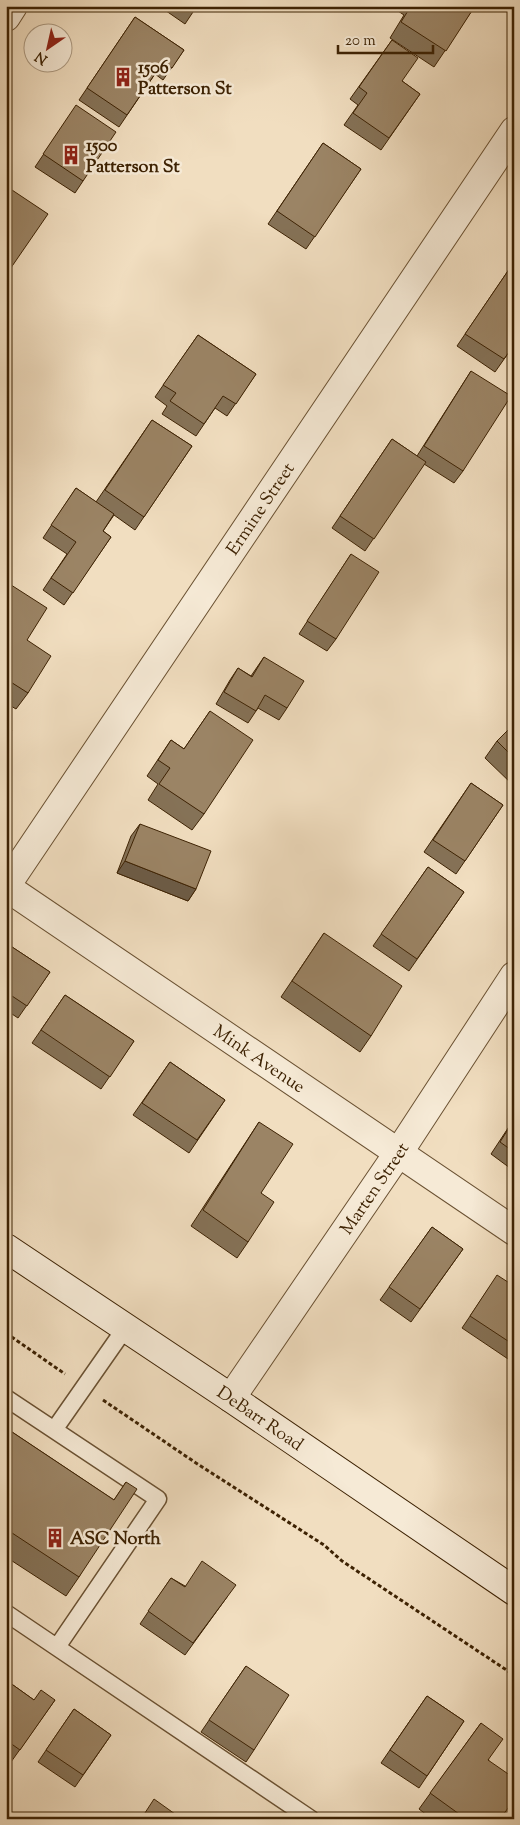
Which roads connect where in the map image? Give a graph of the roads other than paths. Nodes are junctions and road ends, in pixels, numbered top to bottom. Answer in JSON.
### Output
{"nodes":[{"id":1,"x":14,"y":6,"type":"edge"},
{"id":2,"x":6,"y":17,"type":"edge"},
{"id":3,"x":514,"y":131,"type":"edge"},
{"id":4,"x":6,"y":886,"type":"edge"},
{"id":5,"x":514,"y":976,"type":"edge"},
{"id":6,"x":399,"y":1152,"type":"junction"},
{"id":7,"x":514,"y":1231,"type":"edge"},
{"id":8,"x":6,"y":1248,"type":"edge"},
{"id":9,"x":126,"y":1327,"type":"junction"},
{"id":10,"x":6,"y":1398,"type":"edge"},
{"id":11,"x":231,"y":1398,"type":"junction"},
{"id":12,"x":54,"y":1430,"type":"junction"},
{"id":13,"x":514,"y":1591,"type":"edge"},
{"id":14,"x":6,"y":1613,"type":"edge"},
{"id":15,"x":57,"y":1647,"type":"junction"},
{"id":16,"x":310,"y":1819,"type":"edge"}],
"edges":[{"from":1,"to":2,"type":"street"},
{"from":3,"to":4,"type":"street","name":"Ermine Street"},
{"from":4,"to":6,"type":"street","name":"Mink Avenue"},
{"from":5,"to":6,"type":"street","name":"Marten Street"},
{"from":6,"to":7,"type":"street","name":"Mink Avenue"},
{"from":6,"to":11,"type":"street","name":"Marten Street"},
{"from":8,"to":9,"type":"street","name":"DeBarr Road"},
{"from":9,"to":11,"type":"street","name":"DeBarr Road"},
{"from":9,"to":12,"type":"lane"},
{"from":10,"to":12,"type":"lane"},
{"from":11,"to":13,"type":"street","name":"DeBarr Road"},
{"from":12,"to":15,"type":"lane"},
{"from":14,"to":15,"type":"lane"},
{"from":15,"to":16,"type":"lane"}]}
